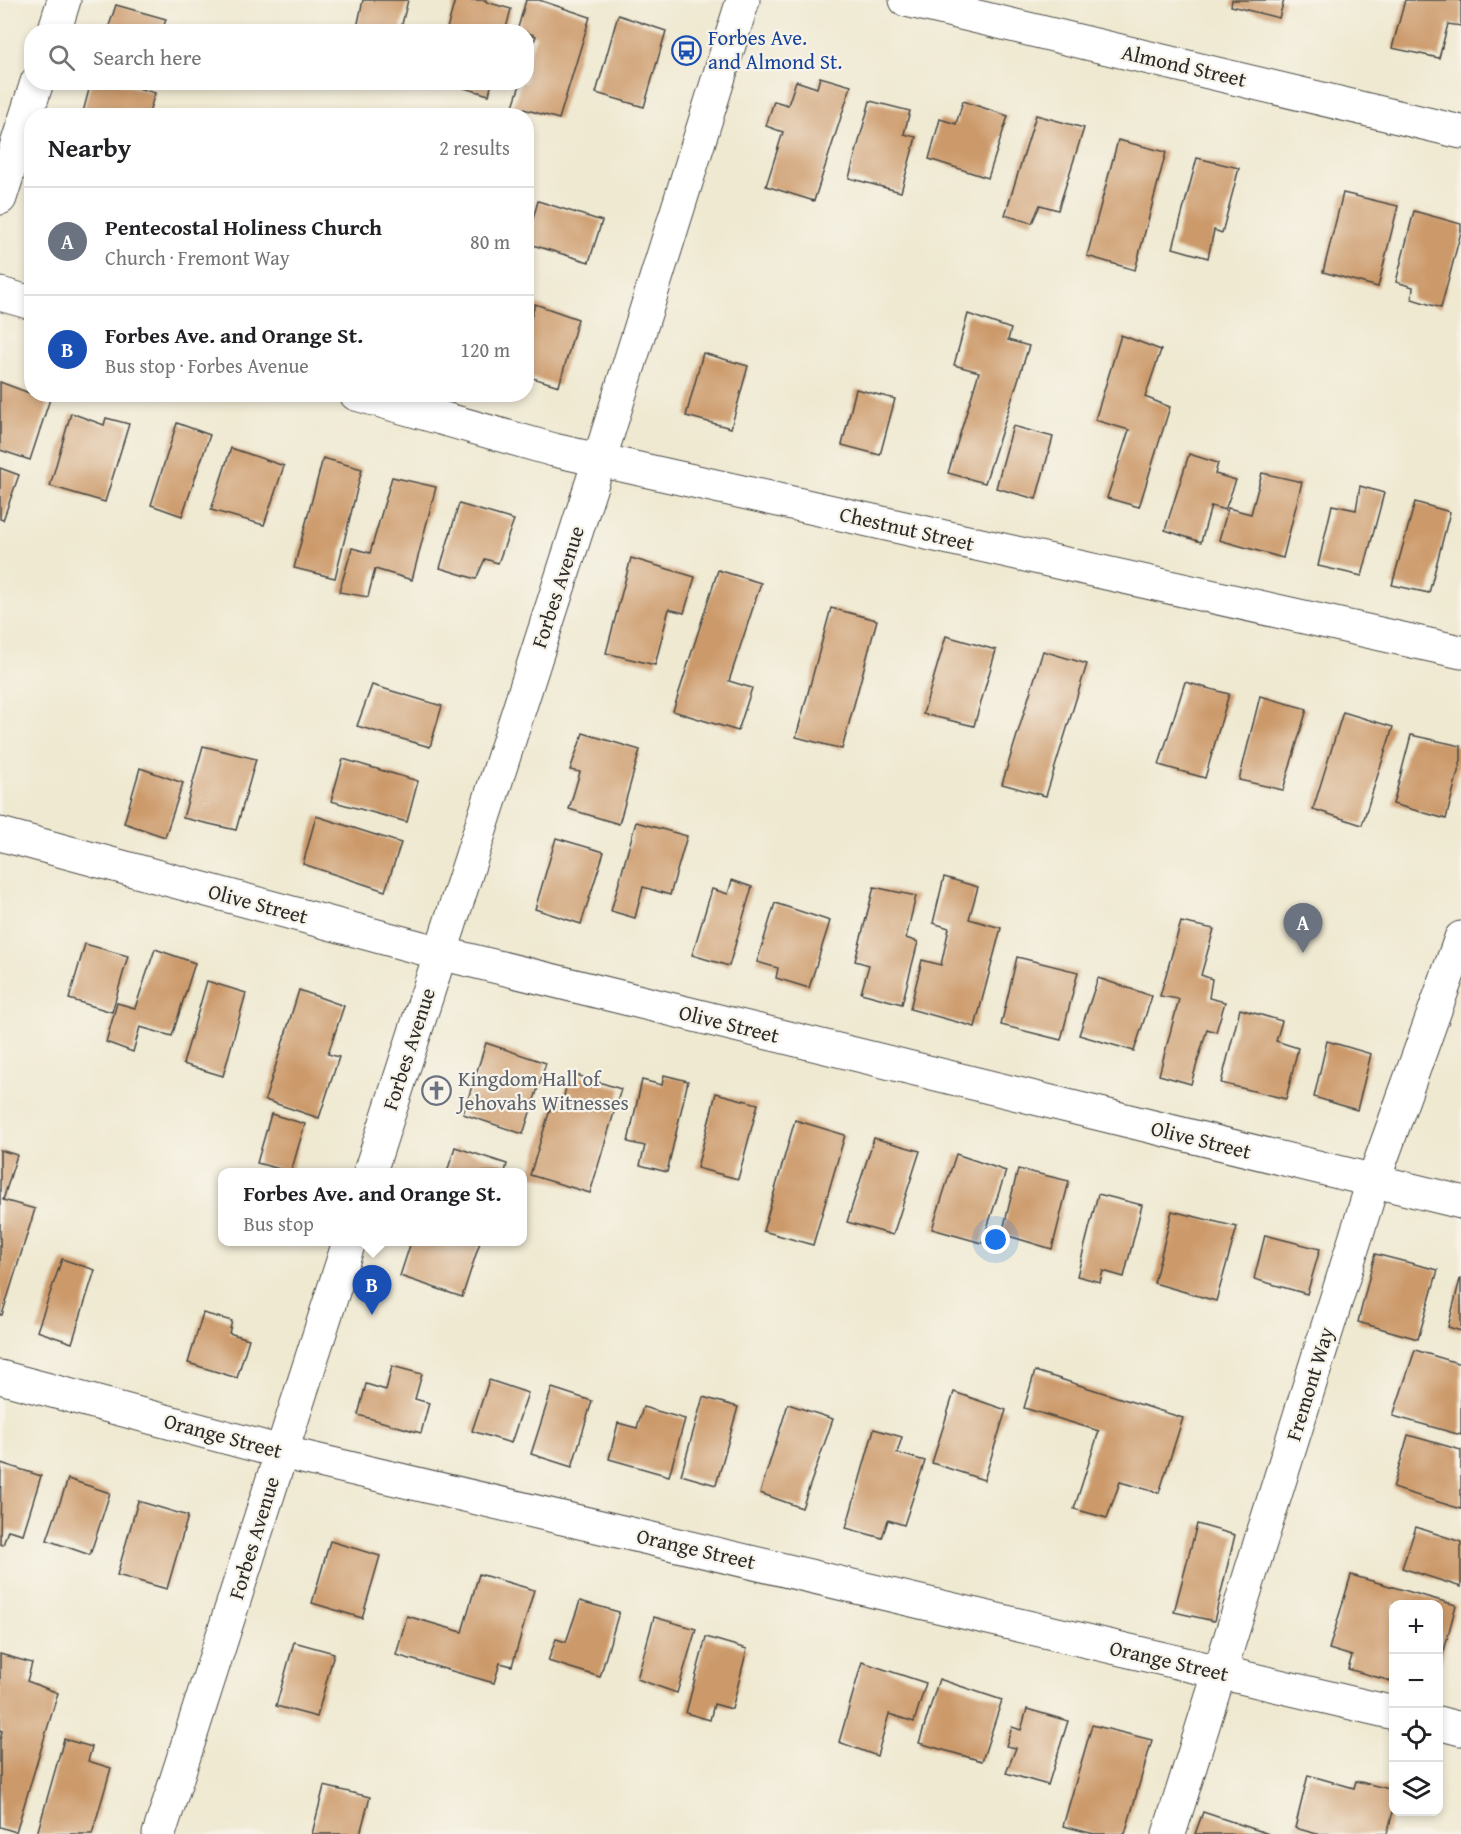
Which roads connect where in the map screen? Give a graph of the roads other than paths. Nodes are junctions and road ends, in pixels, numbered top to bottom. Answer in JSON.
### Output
{"nodes":[{"id":1,"x":64,"y":0,"type":"edge"},
{"id":2,"x":742,"y":0,"type":"edge"},
{"id":3,"x":906,"y":0,"type":"edge"},
{"id":4,"x":56,"y":24,"type":"edge"},
{"id":5,"x":35,"y":90,"type":"edge"},
{"id":6,"x":29,"y":108,"type":"edge"},
{"id":7,"x":24,"y":125,"type":"edge"},
{"id":8,"x":1461,"y":132,"type":"edge"},
{"id":9,"x":0,"y":198,"type":"edge"},
{"id":10,"x":0,"y":294,"type":"edge"},
{"id":11,"x":24,"y":301,"type":"edge"},
{"id":12,"x":384,"y":402,"type":"edge"},
{"id":13,"x":599,"y":461,"type":"junction"},
{"id":14,"x":1461,"y":652,"type":"edge"},
{"id":15,"x":0,"y":834,"type":"edge"},
{"id":16,"x":1461,"y":938,"type":"edge"},
{"id":17,"x":440,"y":952,"type":"junction"},
{"id":18,"x":372,"y":1168,"type":"edge"},
{"id":19,"x":1373,"y":1182,"type":"junction"},
{"id":20,"x":1461,"y":1202,"type":"edge"},
{"id":21,"x":347,"y":1246,"type":"edge"},
{"id":22,"x":0,"y":1377,"type":"edge"},
{"id":23,"x":281,"y":1452,"type":"junction"},
{"id":24,"x":1219,"y":1673,"type":"junction"},
{"id":25,"x":1389,"y":1712,"type":"edge"},
{"id":26,"x":1443,"y":1725,"type":"edge"},
{"id":27,"x":1461,"y":1729,"type":"edge"},
{"id":28,"x":159,"y":1834,"type":"edge"},
{"id":29,"x":1168,"y":1834,"type":"edge"}],
"edges":[{"from":1,"to":4,"type":"street"},
{"from":2,"to":13,"type":"street","name":"Forbes Avenue"},
{"from":3,"to":8,"type":"street","name":"Almond Street"},
{"from":5,"to":6,"type":"street"},
{"from":7,"to":9,"type":"street"},
{"from":10,"to":11,"type":"street"},
{"from":12,"to":13,"type":"street","name":"Chestnut Street"},
{"from":13,"to":14,"type":"street","name":"Chestnut Street"},
{"from":13,"to":17,"type":"street","name":"Forbes Avenue"},
{"from":15,"to":17,"type":"street","name":"Olive Street"},
{"from":16,"to":19,"type":"street","name":"Fremont Way"},
{"from":17,"to":18,"type":"street","name":"Forbes Avenue"},
{"from":17,"to":19,"type":"street","name":"Olive Street"},
{"from":19,"to":20,"type":"street","name":"Olive Street"},
{"from":19,"to":24,"type":"street","name":"Fremont Way"},
{"from":21,"to":23,"type":"street","name":"Forbes Avenue"},
{"from":22,"to":23,"type":"street","name":"Orange Street"},
{"from":23,"to":24,"type":"street","name":"Orange Street"},
{"from":23,"to":28,"type":"street","name":"Forbes Avenue"},
{"from":24,"to":25,"type":"street","name":"Orange Street"},
{"from":24,"to":29,"type":"street","name":"Fremont Way"},
{"from":26,"to":27,"type":"street"}]}
